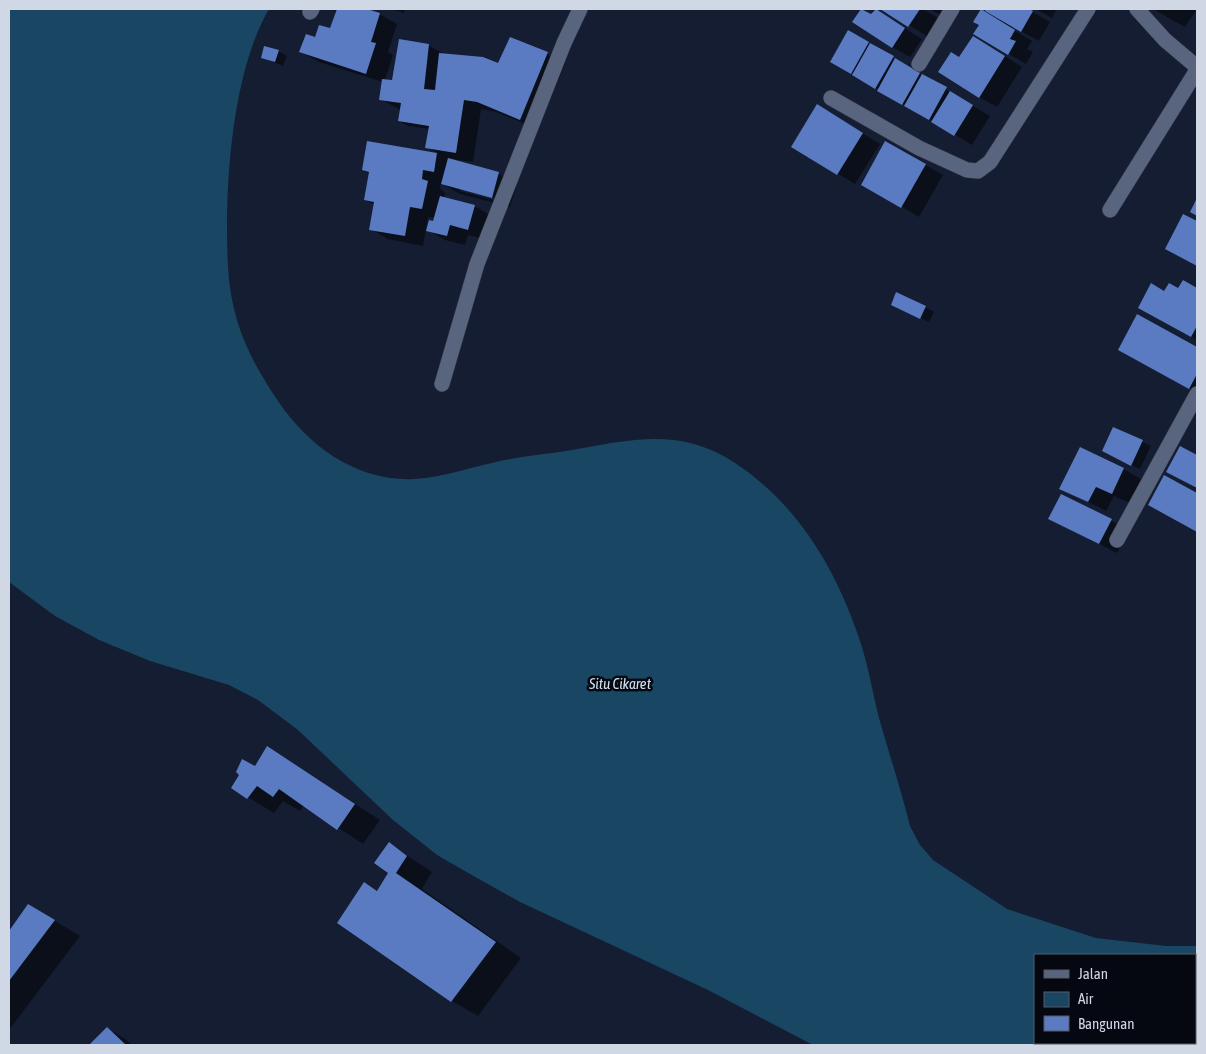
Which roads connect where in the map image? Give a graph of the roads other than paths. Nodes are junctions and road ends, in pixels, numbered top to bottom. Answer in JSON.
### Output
{"nodes":[{"id":1,"x":580,"y":9,"type":"edge"},
{"id":2,"x":952,"y":9,"type":"edge"},
{"id":3,"x":1088,"y":9,"type":"edge"},
{"id":4,"x":1137,"y":9,"type":"edge"},
{"id":5,"x":919,"y":64,"type":"dead end"},
{"id":6,"x":1197,"y":68,"type":"edge"},
{"id":7,"x":831,"y":98,"type":"dead end"},
{"id":8,"x":1110,"y":210,"type":"dead end"},
{"id":9,"x":442,"y":384,"type":"dead end"},
{"id":10,"x":1197,"y":394,"type":"edge"},
{"id":11,"x":1118,"y":540,"type":"dead end"}],
"edges":[{"from":1,"to":9,"type":"street"},
{"from":2,"to":5,"type":"street"},
{"from":3,"to":7,"type":"street"},
{"from":4,"to":6,"type":"street"},
{"from":6,"to":8,"type":"street"},
{"from":10,"to":11,"type":"street"}]}
